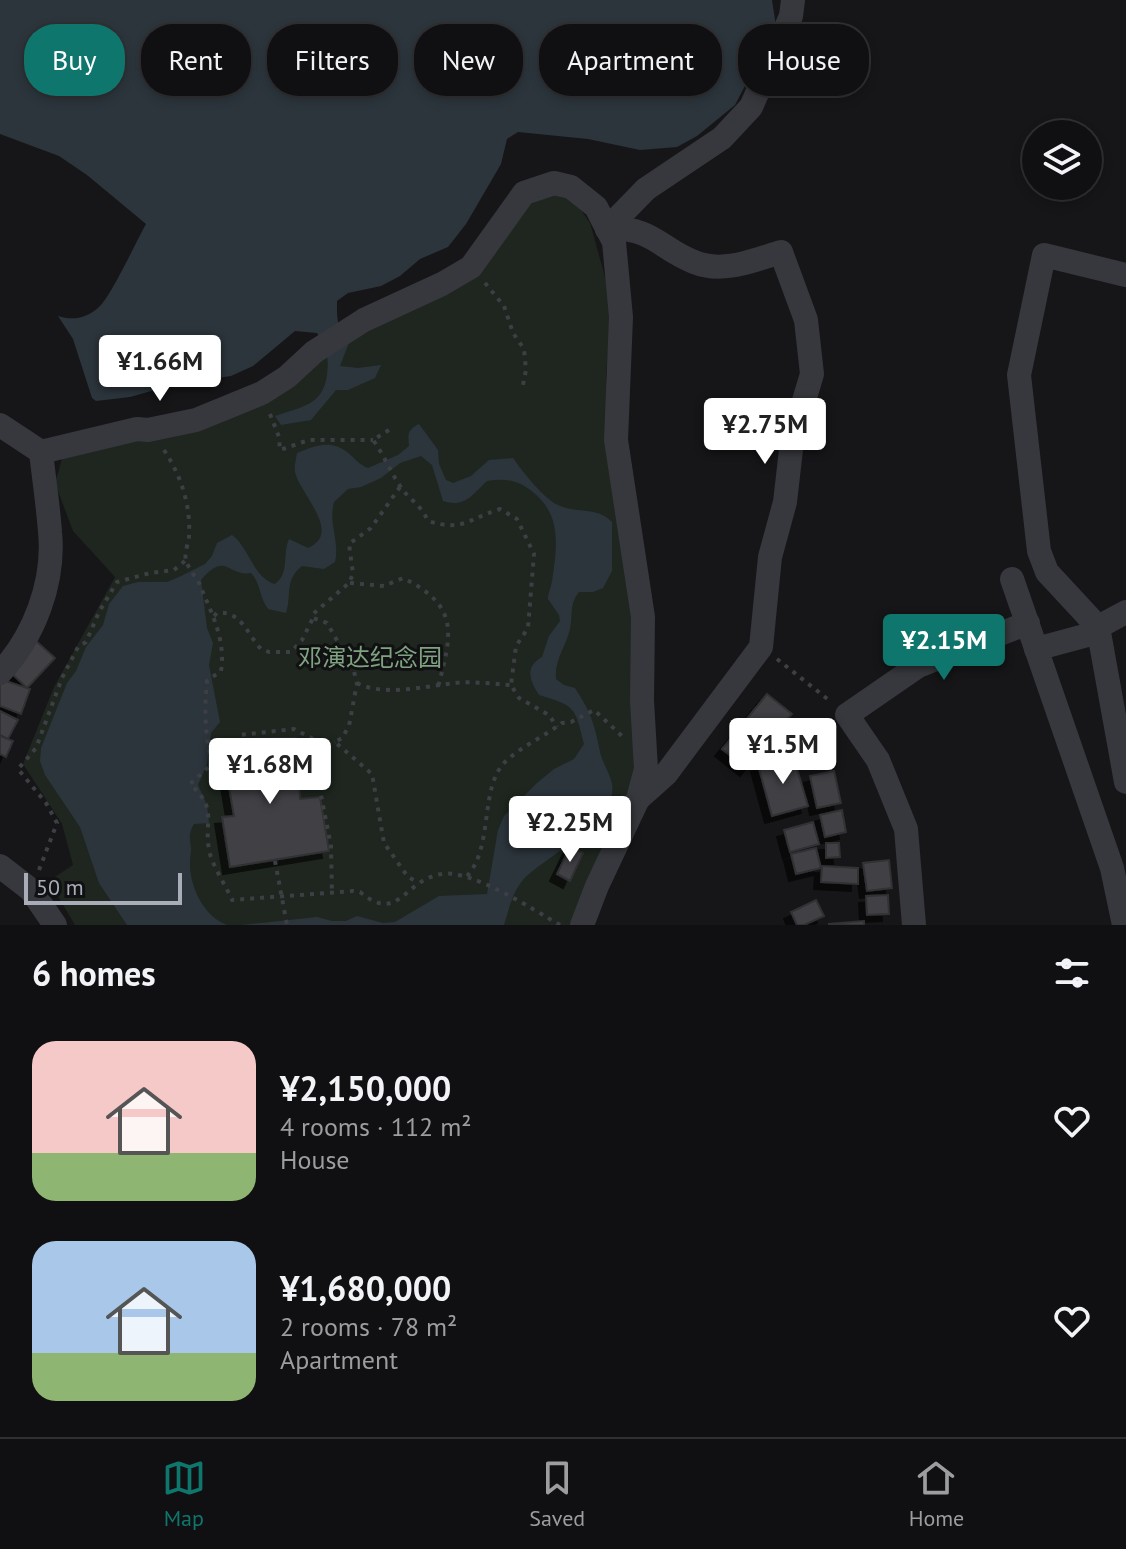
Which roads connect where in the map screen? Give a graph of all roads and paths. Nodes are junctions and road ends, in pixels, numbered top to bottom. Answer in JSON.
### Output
{"nodes":[{"id":1,"x":793,"y":0,"type":"edge"},
{"id":2,"x":607,"y":229,"type":"junction"},
{"id":3,"x":471,"y":267,"type":"junction"},
{"id":4,"x":1126,"y":275,"type":"edge"},
{"id":5,"x":523,"y":385,"type":"dead end"},
{"id":6,"x":262,"y":393,"type":"junction"},
{"id":7,"x":0,"y":425,"type":"edge"},
{"id":8,"x":148,"y":430,"type":"junction"},
{"id":9,"x":389,"y":430,"type":"dead end"},
{"id":10,"x":373,"y":440,"type":"junction"},
{"id":11,"x":41,"y":452,"type":"junction"},
{"id":12,"x":400,"y":487,"type":"junction"},
{"id":13,"x":186,"y":560,"type":"junction"},
{"id":14,"x":1012,"y":579,"type":"dead end"},
{"id":15,"x":349,"y":583,"type":"junction"},
{"id":16,"x":1126,"y":612,"type":"edge"},
{"id":17,"x":214,"y":617,"type":"junction"},
{"id":18,"x":313,"y":618,"type":"junction"},
{"id":19,"x":1028,"y":623,"type":"junction"},
{"id":20,"x":1098,"y":630,"type":"junction"},
{"id":21,"x":761,"y":647,"type":"junction"},
{"id":22,"x":1036,"y":649,"type":"junction"},
{"id":23,"x":0,"y":673,"type":"edge"},
{"id":24,"x":357,"y":683,"type":"junction"},
{"id":25,"x":511,"y":685,"type":"junction"},
{"id":26,"x":438,"y":687,"type":"junction"},
{"id":27,"x":847,"y":715,"type":"junction"},
{"id":28,"x":557,"y":727,"type":"junction"},
{"id":29,"x":335,"y":742,"type":"junction"},
{"id":30,"x":646,"y":745,"type":"junction"},
{"id":31,"x":219,"y":755,"type":"dead end"},
{"id":32,"x":328,"y":767,"type":"junction"},
{"id":33,"x":1126,"y":782,"type":"edge"},
{"id":34,"x":638,"y":799,"type":"junction"},
{"id":35,"x":275,"y":861,"type":"dead end"},
{"id":36,"x":0,"y":866,"type":"edge"},
{"id":37,"x":467,"y":876,"type":"junction"},
{"id":38,"x":419,"y":883,"type":"junction"},
{"id":39,"x":31,"y":890,"type":"junction"},
{"id":40,"x":332,"y":893,"type":"junction"},
{"id":41,"x":281,"y":897,"type":"junction"},
{"id":42,"x":55,"y":925,"type":"edge"},
{"id":43,"x":287,"y":925,"type":"edge"},
{"id":44,"x":560,"y":925,"type":"edge"},
{"id":45,"x":582,"y":925,"type":"edge"},
{"id":46,"x":914,"y":925,"type":"edge"},
{"id":47,"x":1124,"y":925,"type":"edge"}],
"edges":[{"from":1,"to":2,"type":"street"},
{"from":2,"to":3,"type":"street"},
{"from":2,"to":21,"type":"street"},
{"from":2,"to":30,"type":"street"},
{"from":3,"to":5,"type":"path"},
{"from":3,"to":6,"type":"street"},
{"from":4,"to":20,"type":"street"},
{"from":6,"to":8,"type":"street"},
{"from":6,"to":10,"type":"path"},
{"from":7,"to":11,"type":"street"},
{"from":8,"to":11,"type":"street"},
{"from":8,"to":13,"type":"path"},
{"from":9,"to":10,"type":"path"},
{"from":10,"to":12,"type":"path"},
{"from":11,"to":23,"type":"street"},
{"from":12,"to":15,"type":"path"},
{"from":12,"to":25,"type":"path"},
{"from":13,"to":17,"type":"path"},
{"from":13,"to":39,"type":"path"},
{"from":14,"to":19,"type":"street"},
{"from":15,"to":18,"type":"path"},
{"from":15,"to":26,"type":"path"},
{"from":16,"to":20,"type":"street"},
{"from":17,"to":18,"type":"path"},
{"from":17,"to":41,"type":"path"},
{"from":18,"to":24,"type":"path"},
{"from":19,"to":22,"type":"street"},
{"from":19,"to":27,"type":"street"},
{"from":20,"to":22,"type":"street"},
{"from":20,"to":33,"type":"street"},
{"from":21,"to":27,"type":"path"},
{"from":21,"to":34,"type":"street"},
{"from":22,"to":47,"type":"street"},
{"from":24,"to":26,"type":"path"},
{"from":24,"to":29,"type":"path"},
{"from":25,"to":26,"type":"path"},
{"from":25,"to":28,"type":"path"},
{"from":27,"to":46,"type":"street"},
{"from":28,"to":30,"type":"path"},
{"from":28,"to":37,"type":"path"},
{"from":29,"to":32,"type":"path"},
{"from":29,"to":38,"type":"path"},
{"from":30,"to":34,"type":"street"},
{"from":31,"to":32,"type":"path"},
{"from":32,"to":40,"type":"path"},
{"from":34,"to":45,"type":"street"},
{"from":35,"to":41,"type":"path"},
{"from":36,"to":39,"type":"street"},
{"from":37,"to":38,"type":"path"},
{"from":37,"to":44,"type":"path"},
{"from":38,"to":40,"type":"path"},
{"from":39,"to":42,"type":"street"},
{"from":40,"to":41,"type":"path"},
{"from":41,"to":43,"type":"path"}]}
